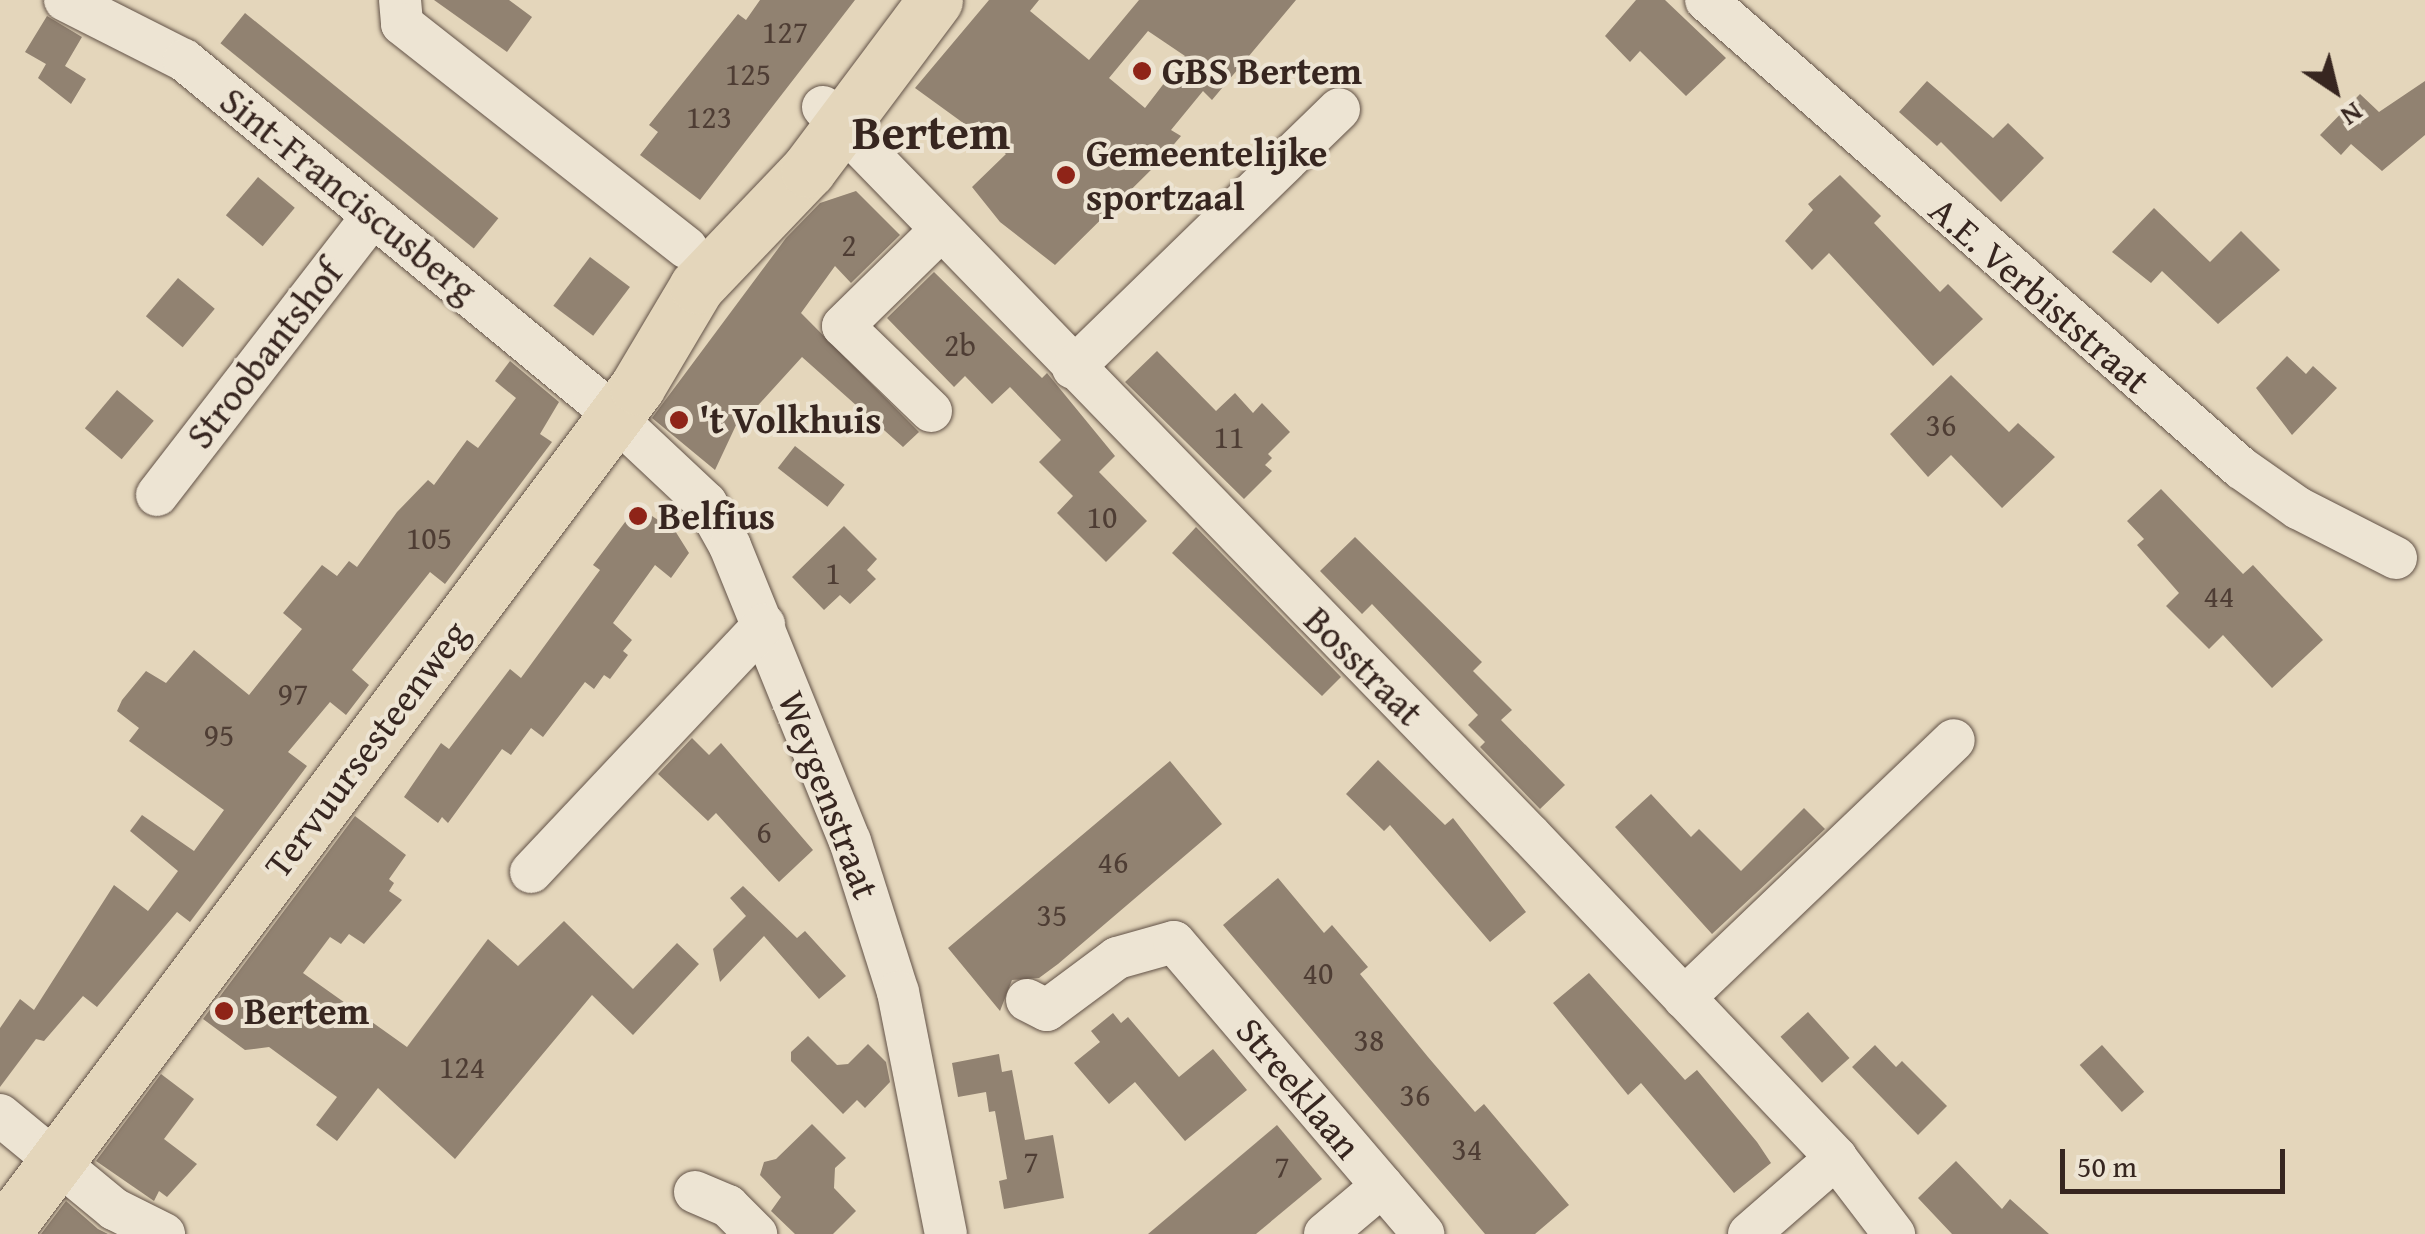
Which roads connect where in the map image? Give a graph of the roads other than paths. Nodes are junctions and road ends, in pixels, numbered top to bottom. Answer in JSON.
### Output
{"nodes":[{"id":1,"x":65,"y":0,"type":"edge"},
{"id":2,"x":400,"y":0,"type":"edge"},
{"id":3,"x":902,"y":0,"type":"edge"},
{"id":4,"x":936,"y":0,"type":"edge"},
{"id":5,"x":1706,"y":0,"type":"edge"},
{"id":6,"x":1339,"y":109,"type":"dead end"},
{"id":7,"x":832,"y":116,"type":"junction"},
{"id":8,"x":373,"y":216,"type":"junction"},
{"id":9,"x":940,"y":231,"type":"junction"},
{"id":10,"x":703,"y":253,"type":"junction"},
{"id":11,"x":1072,"y":368,"type":"junction"},
{"id":12,"x":931,"y":411,"type":"dead end"},
{"id":13,"x":614,"y":418,"type":"junction"},
{"id":14,"x":157,"y":495,"type":"dead end"},
{"id":15,"x":2396,"y":558,"type":"dead end"},
{"id":16,"x":764,"y":625,"type":"junction"},
{"id":17,"x":1954,"y":740,"type":"dead end"},
{"id":18,"x":532,"y":872,"type":"dead end"},
{"id":19,"x":1684,"y":998,"type":"junction"},
{"id":20,"x":1026,"y":1000,"type":"dead end"},
{"id":21,"x":0,"y":1115,"type":"edge"},
{"id":22,"x":1836,"y":1158,"type":"junction"},
{"id":23,"x":56,"y":1161,"type":"junction"},
{"id":24,"x":1382,"y":1186,"type":"junction"},
{"id":25,"x":695,"y":1192,"type":"dead end"},
{"id":26,"x":941,"y":1230,"type":"edge"},
{"id":27,"x":2,"y":1234,"type":"edge"},
{"id":28,"x":164,"y":1234,"type":"edge"},
{"id":29,"x":756,"y":1234,"type":"edge"},
{"id":30,"x":1325,"y":1234,"type":"edge"},
{"id":31,"x":1423,"y":1234,"type":"edge"},
{"id":32,"x":1749,"y":1234,"type":"edge"},
{"id":33,"x":1894,"y":1234,"type":"edge"}],
"edges":[{"from":1,"to":8,"type":"street","name":"Sint-Franciscusberg"},
{"from":2,"to":10,"type":"street"},
{"from":3,"to":7,"type":"main road","name":"Tervuursesteenweg"},
{"from":4,"to":7,"type":"main road","name":"Tervuursesteenweg"},
{"from":5,"to":15,"type":"street","name":"A.E. Verbiststraat"},
{"from":6,"to":11,"type":"street"},
{"from":7,"to":9,"type":"street","name":"Bosstraat"},
{"from":7,"to":10,"type":"main road","name":"Tervuursesteenweg"},
{"from":8,"to":13,"type":"street","name":"Sint-Franciscusberg"},
{"from":8,"to":14,"type":"street","name":"Stroobantshof"},
{"from":9,"to":11,"type":"street","name":"Bosstraat"},
{"from":9,"to":12,"type":"street"},
{"from":10,"to":13,"type":"main road","name":"Tervuursesteenweg"},
{"from":11,"to":19,"type":"street","name":"Bosstraat"},
{"from":13,"to":16,"type":"street","name":"Weygenstraat"},
{"from":13,"to":23,"type":"main road","name":"Tervuursesteenweg"},
{"from":16,"to":18,"type":"street"},
{"from":16,"to":26,"type":"street","name":"Weygenstraat"},
{"from":17,"to":19,"type":"street"},
{"from":19,"to":22,"type":"street","name":"Bosstraat"},
{"from":20,"to":24,"type":"street","name":"Streeklaan"},
{"from":21,"to":23,"type":"street"},
{"from":22,"to":32,"type":"street"},
{"from":22,"to":33,"type":"street","name":"Bosstraat"},
{"from":23,"to":27,"type":"main road","name":"Tervuursesteenweg"},
{"from":23,"to":28,"type":"street"},
{"from":24,"to":30,"type":"street"},
{"from":24,"to":31,"type":"street","name":"Streeklaan"},
{"from":25,"to":29,"type":"street"}]}
